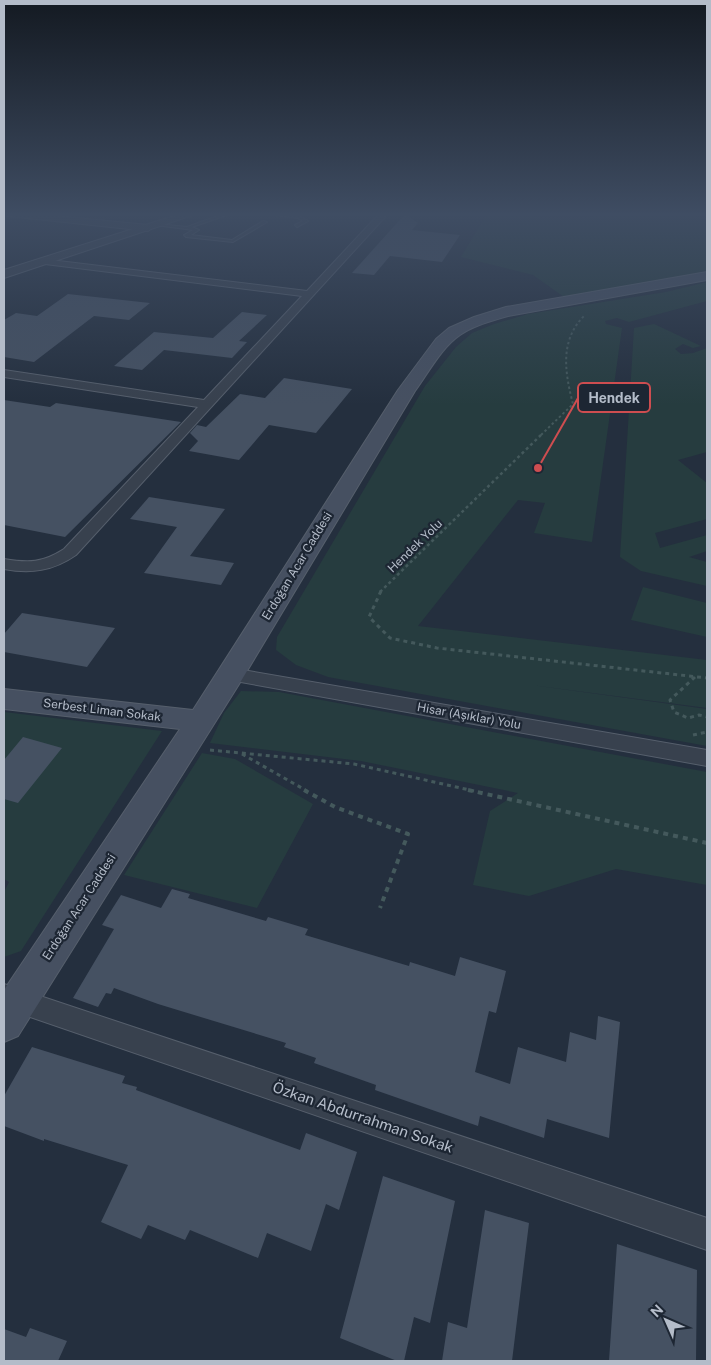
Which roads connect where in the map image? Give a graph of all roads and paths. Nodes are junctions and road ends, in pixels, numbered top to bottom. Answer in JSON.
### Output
{"nodes":[{"id":1,"x":178,"y":278,"type":"edge"},
{"id":2,"x":323,"y":278,"type":"edge"},
{"id":3,"x":698,"y":278,"type":"edge"},
{"id":4,"x":308,"y":294,"type":"junction"},
{"id":5,"x":586,"y":314,"type":"dead end"},
{"id":6,"x":4,"y":373,"type":"edge"},
{"id":7,"x":206,"y":404,"type":"junction"},
{"id":8,"x":4,"y":564,"type":"edge"},
{"id":9,"x":231,"y":674,"type":"junction"},
{"id":10,"x":695,"y":676,"type":"junction"},
{"id":11,"x":707,"y":678,"type":"edge"},
{"id":12,"x":4,"y":699,"type":"edge"},
{"id":13,"x":707,"y":717,"type":"edge"},
{"id":14,"x":200,"y":721,"type":"junction"},
{"id":15,"x":182,"y":747,"type":"junction"},
{"id":16,"x":239,"y":753,"type":"junction"},
{"id":17,"x":707,"y":758,"type":"edge"},
{"id":18,"x":707,"y":843,"type":"edge"},
{"id":19,"x":380,"y":908,"type":"dead end"},
{"id":20,"x":9,"y":1007,"type":"edge"},
{"id":21,"x":707,"y":1234,"type":"edge"}],
"edges":[{"from":1,"to":4,"type":"street"},
{"from":2,"to":4,"type":"street"},
{"from":3,"to":9,"type":"main road","name":"Erdoğan Acar Caddesi"},
{"from":4,"to":7,"type":"street"},
{"from":5,"to":10,"type":"path","name":"Hendek Yolu"},
{"from":6,"to":7,"type":"street"},
{"from":7,"to":8,"type":"street"},
{"from":9,"to":14,"type":"main road","name":"Erdoğan Acar Caddesi"},
{"from":9,"to":17,"type":"street","name":"Hisar (Aşıklar) Yolu"},
{"from":10,"to":11,"type":"path","name":"Hendek Yolu"},
{"from":10,"to":13,"type":"path"},
{"from":12,"to":14,"type":"main road","name":"Serbest Liman Sokak"},
{"from":14,"to":15,"type":"main road","name":"Erdoğan Acar Caddesi"},
{"from":15,"to":16,"type":"path"},
{"from":15,"to":20,"type":"main road","name":"Erdoğan Acar Caddesi"},
{"from":16,"to":18,"type":"path"},
{"from":16,"to":19,"type":"path"},
{"from":20,"to":21,"type":"street","name":"Özkan Abdurrahman Sokak"}]}
